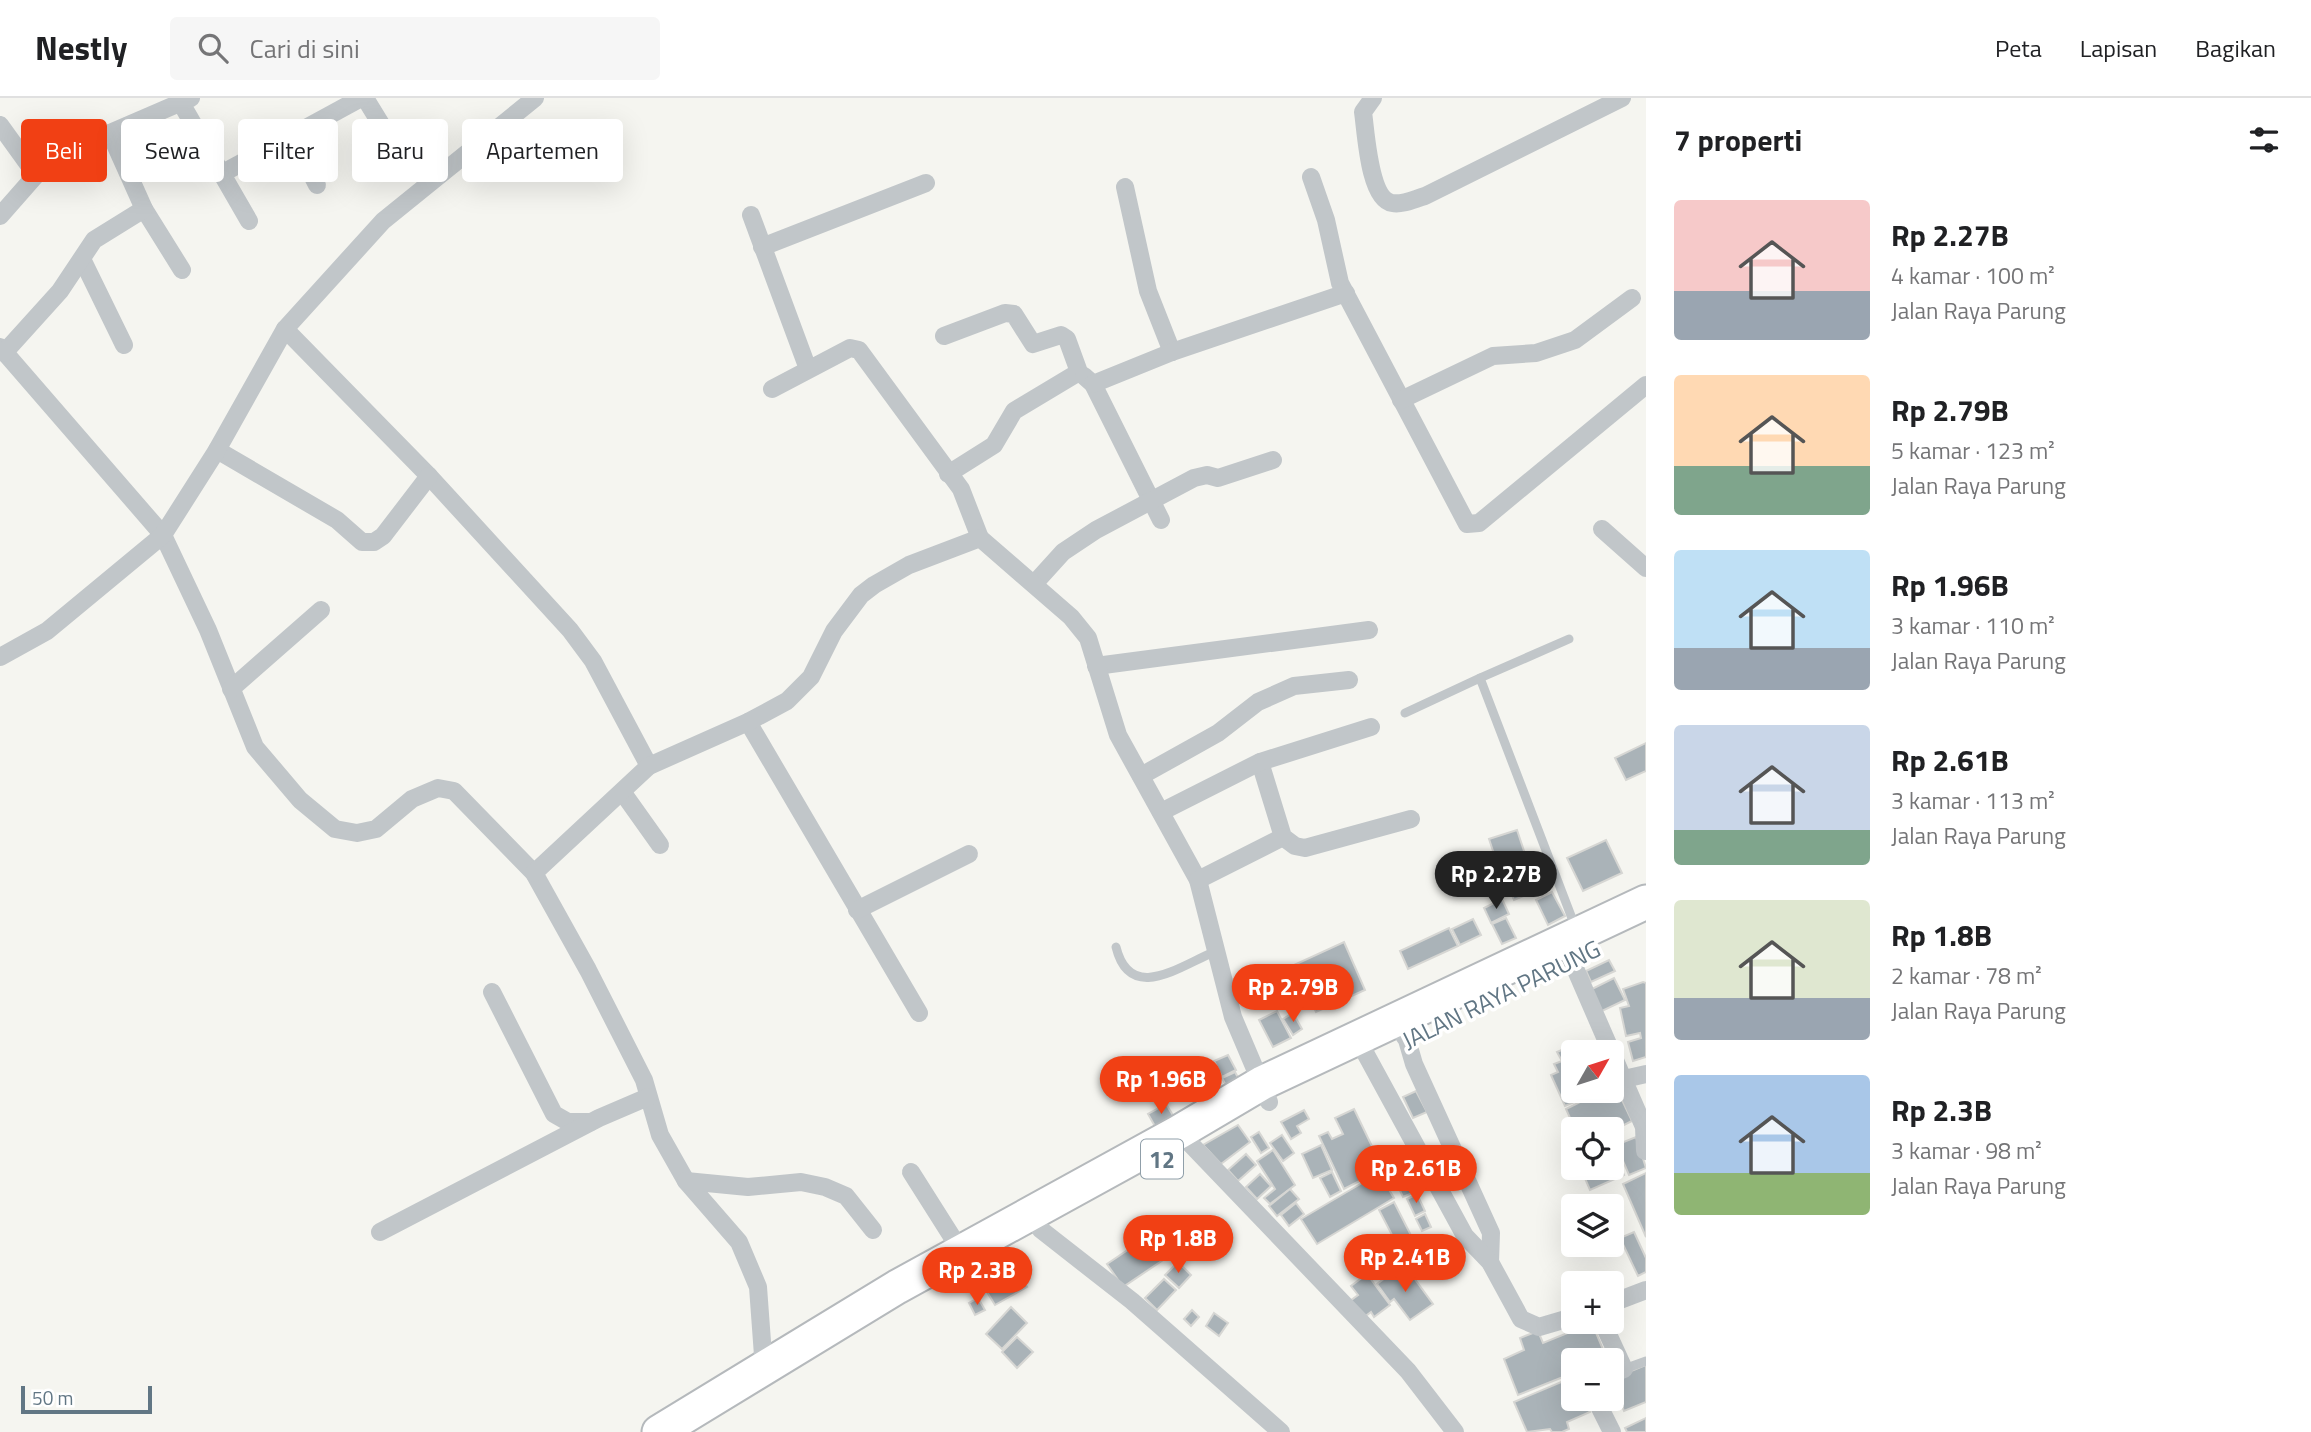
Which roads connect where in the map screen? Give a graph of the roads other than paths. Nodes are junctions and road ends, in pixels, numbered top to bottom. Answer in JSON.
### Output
{"nodes":[{"id":1,"x":363,"y":98,"type":"edge"},
{"id":2,"x":535,"y":98,"type":"edge"},
{"id":3,"x":1373,"y":98,"type":"edge"},
{"id":4,"x":1622,"y":98,"type":"edge"},
{"id":5,"x":186,"y":101,"type":"edge"},
{"id":6,"x":195,"y":119,"type":"edge"},
{"id":7,"x":324,"y":119,"type":"edge"},
{"id":8,"x":377,"y":119,"type":"edge"},
{"id":9,"x":0,"y":125,"type":"edge"},
{"id":10,"x":110,"y":133,"type":"junction"},
{"id":11,"x":107,"y":135,"type":"edge"},
{"id":12,"x":21,"y":154,"type":"edge"},
{"id":13,"x":224,"y":175,"type":"edge"},
{"id":14,"x":1311,"y":177,"type":"dead end"},
{"id":15,"x":30,"y":182,"type":"edge"},
{"id":16,"x":315,"y":182,"type":"edge"},
{"id":17,"x":926,"y":183,"type":"dead end"},
{"id":18,"x":317,"y":185,"type":"dead end"},
{"id":19,"x":1125,"y":187,"type":"dead end"},
{"id":20,"x":144,"y":209,"type":"junction"},
{"id":21,"x":751,"y":215,"type":"dead end"},
{"id":22,"x":0,"y":216,"type":"edge"},
{"id":23,"x":249,"y":221,"type":"dead end"},
{"id":24,"x":762,"y":247,"type":"junction"},
{"id":25,"x":82,"y":260,"type":"junction"},
{"id":26,"x":182,"y":270,"type":"dead end"},
{"id":27,"x":1346,"y":293,"type":"junction"},
{"id":28,"x":1632,"y":298,"type":"dead end"},
{"id":29,"x":285,"y":329,"type":"junction"},
{"id":30,"x":944,"y":336,"type":"dead end"},
{"id":31,"x":124,"y":345,"type":"dead end"},
{"id":32,"x":2,"y":350,"type":"edge"},
{"id":33,"x":1172,"y":352,"type":"junction"},
{"id":34,"x":808,"y":369,"type":"junction"},
{"id":35,"x":1086,"y":378,"type":"junction"},
{"id":36,"x":1646,"y":385,"type":"edge"},
{"id":37,"x":772,"y":389,"type":"dead end"},
{"id":38,"x":1401,"y":400,"type":"junction"},
{"id":39,"x":218,"y":450,"type":"junction"},
{"id":40,"x":1273,"y":460,"type":"dead end"},
{"id":41,"x":948,"y":474,"type":"junction"},
{"id":42,"x":429,"y":476,"type":"junction"},
{"id":43,"x":1150,"y":501,"type":"junction"},
{"id":44,"x":1161,"y":520,"type":"dead end"},
{"id":45,"x":1602,"y":529,"type":"dead end"},
{"id":46,"x":163,"y":535,"type":"junction"},
{"id":47,"x":980,"y":538,"type":"junction"},
{"id":48,"x":1646,"y":568,"type":"edge"},
{"id":49,"x":1034,"y":584,"type":"junction"},
{"id":50,"x":321,"y":610,"type":"dead end"},
{"id":51,"x":1368,"y":630,"type":"dead end"},
{"id":52,"x":1569,"y":639,"type":"dead end"},
{"id":53,"x":0,"y":657,"type":"edge"},
{"id":54,"x":1096,"y":666,"type":"junction"},
{"id":55,"x":1480,"y":678,"type":"junction"},
{"id":56,"x":1349,"y":680,"type":"dead end"},
{"id":57,"x":231,"y":689,"type":"junction"},
{"id":58,"x":1405,"y":713,"type":"dead end"},
{"id":59,"x":748,"y":722,"type":"junction"},
{"id":60,"x":1371,"y":726,"type":"dead end"},
{"id":61,"x":1260,"y":762,"type":"junction"},
{"id":62,"x":649,"y":766,"type":"junction"},
{"id":63,"x":1141,"y":776,"type":"junction"},
{"id":64,"x":623,"y":793,"type":"junction"},
{"id":65,"x":1161,"y":812,"type":"junction"},
{"id":66,"x":1411,"y":819,"type":"dead end"},
{"id":67,"x":1283,"y":837,"type":"junction"},
{"id":68,"x":660,"y":845,"type":"dead end"},
{"id":69,"x":969,"y":854,"type":"dead end"},
{"id":70,"x":534,"y":873,"type":"junction"},
{"id":71,"x":1198,"y":880,"type":"junction"},
{"id":72,"x":1646,"y":902,"type":"edge"},
{"id":73,"x":857,"y":910,"type":"junction"},
{"id":74,"x":1646,"y":925,"type":"edge"},
{"id":75,"x":1116,"y":947,"type":"dead end"},
{"id":76,"x":1579,"y":948,"type":"junction"},
{"id":77,"x":1214,"y":951,"type":"junction"},
{"id":78,"x":492,"y":992,"type":"dead end"},
{"id":79,"x":919,"y":1013,"type":"dead end"},
{"id":80,"x":1400,"y":1031,"type":"junction"},
{"id":81,"x":1363,"y":1048,"type":"junction"},
{"id":82,"x":1646,"y":1074,"type":"edge"},
{"id":83,"x":1625,"y":1079,"type":"junction"},
{"id":84,"x":1266,"y":1093,"type":"junction"},
{"id":85,"x":648,"y":1097,"type":"junction"},
{"id":86,"x":591,"y":1122,"type":"junction"},
{"id":87,"x":1184,"y":1138,"type":"junction"},
{"id":88,"x":1645,"y":1151,"type":"edge"},
{"id":89,"x":911,"y":1172,"type":"dead end"},
{"id":90,"x":686,"y":1181,"type":"junction"},
{"id":91,"x":1476,"y":1197,"type":"junction"},
{"id":92,"x":1450,"y":1205,"type":"junction"},
{"id":93,"x":1040,"y":1229,"type":"junction"},
{"id":94,"x":873,"y":1230,"type":"dead end"},
{"id":95,"x":380,"y":1232,"type":"dead end"},
{"id":96,"x":961,"y":1251,"type":"junction"},
{"id":97,"x":1490,"y":1262,"type":"junction"},
{"id":98,"x":1646,"y":1290,"type":"edge"},
{"id":99,"x":904,"y":1296,"type":"junction"},
{"id":100,"x":1624,"y":1298,"type":"edge"},
{"id":101,"x":1561,"y":1321,"type":"edge"},
{"id":102,"x":1646,"y":1361,"type":"edge"},
{"id":103,"x":765,"y":1369,"type":"junction"},
{"id":104,"x":1624,"y":1369,"type":"edge"},
{"id":105,"x":1602,"y":1411,"type":"edge"},
{"id":106,"x":659,"y":1432,"type":"edge"},
{"id":107,"x":698,"y":1432,"type":"edge"},
{"id":108,"x":1282,"y":1432,"type":"edge"},
{"id":109,"x":1455,"y":1432,"type":"edge"},
{"id":110,"x":1612,"y":1432,"type":"edge"}],
"edges":[{"from":1,"to":7,"type":"street"},
{"from":1,"to":8,"type":"street"},
{"from":2,"to":29,"type":"street"},
{"from":3,"to":4,"type":"street"},
{"from":5,"to":6,"type":"street"},
{"from":5,"to":10,"type":"street"},
{"from":9,"to":12,"type":"street"},
{"from":10,"to":11,"type":"street"},
{"from":10,"to":20,"type":"street"},
{"from":13,"to":23,"type":"street"},
{"from":14,"to":27,"type":"street"},
{"from":15,"to":22,"type":"street"},
{"from":16,"to":18,"type":"street"},
{"from":17,"to":24,"type":"street"},
{"from":19,"to":33,"type":"street"},
{"from":20,"to":25,"type":"street"},
{"from":20,"to":26,"type":"street"},
{"from":21,"to":24,"type":"street"},
{"from":24,"to":34,"type":"street"},
{"from":25,"to":31,"type":"street"},
{"from":25,"to":32,"type":"street"},
{"from":27,"to":33,"type":"street"},
{"from":27,"to":38,"type":"street"},
{"from":28,"to":38,"type":"street"},
{"from":29,"to":39,"type":"street"},
{"from":29,"to":42,"type":"street"},
{"from":30,"to":35,"type":"street"},
{"from":32,"to":46,"type":"street"},
{"from":33,"to":35,"type":"street"},
{"from":34,"to":37,"type":"street"},
{"from":34,"to":41,"type":"street"},
{"from":35,"to":41,"type":"street"},
{"from":35,"to":43,"type":"street"},
{"from":36,"to":38,"type":"street"},
{"from":39,"to":42,"type":"street"},
{"from":39,"to":46,"type":"street"},
{"from":40,"to":43,"type":"street"},
{"from":41,"to":47,"type":"street"},
{"from":42,"to":62,"type":"street"},
{"from":43,"to":44,"type":"street"},
{"from":43,"to":49,"type":"street"},
{"from":45,"to":48,"type":"street"},
{"from":46,"to":53,"type":"street"},
{"from":46,"to":57,"type":"street"},
{"from":47,"to":49,"type":"street"},
{"from":47,"to":59,"type":"street"},
{"from":49,"to":54,"type":"street"},
{"from":50,"to":57,"type":"street"},
{"from":51,"to":54,"type":"street"},
{"from":52,"to":55,"type":"lane"},
{"from":54,"to":63,"type":"street"},
{"from":55,"to":58,"type":"lane"},
{"from":55,"to":76,"type":"lane"},
{"from":56,"to":63,"type":"street"},
{"from":57,"to":70,"type":"street"},
{"from":59,"to":62,"type":"street"},
{"from":59,"to":73,"type":"street"},
{"from":60,"to":61,"type":"street"},
{"from":61,"to":65,"type":"street"},
{"from":61,"to":67,"type":"street"},
{"from":62,"to":64,"type":"street"},
{"from":63,"to":65,"type":"street"},
{"from":64,"to":68,"type":"street"},
{"from":64,"to":70,"type":"street"},
{"from":65,"to":71,"type":"street"},
{"from":66,"to":67,"type":"street"},
{"from":67,"to":71,"type":"street"},
{"from":69,"to":73,"type":"street"},
{"from":70,"to":85,"type":"street"},
{"from":71,"to":77,"type":"street"},
{"from":72,"to":76,"type":"highway","name":"JALAN RAYA PARUNG","number":"12"},
{"from":73,"to":79,"type":"street"},
{"from":74,"to":76,"type":"highway","name":"JALAN RAYA PARUNG","number":"12"},
{"from":75,"to":77,"type":"lane"},
{"from":76,"to":80,"type":"highway","name":"JALAN RAYA PARUNG","number":"12"},
{"from":76,"to":83,"type":"street"},
{"from":77,"to":84,"type":"street"},
{"from":78,"to":86,"type":"street"},
{"from":80,"to":81,"type":"highway","name":"JALAN RAYA PARUNG","number":"12"},
{"from":80,"to":91,"type":"street"},
{"from":81,"to":84,"type":"highway","name":"JALAN RAYA PARUNG","number":"12"},
{"from":81,"to":92,"type":"street"},
{"from":82,"to":83,"type":"street"},
{"from":83,"to":88,"type":"street"},
{"from":84,"to":87,"type":"highway","name":"JALAN RAYA PARUNG","number":"12"},
{"from":85,"to":86,"type":"street"},
{"from":85,"to":90,"type":"street"},
{"from":86,"to":95,"type":"street"},
{"from":87,"to":93,"type":"highway","name":"JALAN RAYA PARUNG","number":"12"},
{"from":87,"to":96,"type":"highway","name":"JALAN RAYA PARUNG","number":"12"},
{"from":87,"to":109,"type":"street"},
{"from":89,"to":96,"type":"street"},
{"from":90,"to":94,"type":"street"},
{"from":90,"to":103,"type":"street"},
{"from":91,"to":92,"type":"street"},
{"from":91,"to":97,"type":"street"},
{"from":92,"to":97,"type":"street"},
{"from":93,"to":99,"type":"highway","name":"JALAN RAYA PARUNG","number":"12"},
{"from":93,"to":108,"type":"street"},
{"from":96,"to":99,"type":"highway","name":"JALAN RAYA PARUNG","number":"12"},
{"from":97,"to":101,"type":"street"},
{"from":98,"to":100,"type":"street"},
{"from":99,"to":103,"type":"highway","name":"JALAN RAYA PARUNG","number":"12"},
{"from":99,"to":107,"type":"highway","name":"JALAN RAYA PARUNG","number":"12"},
{"from":102,"to":104,"type":"lane"},
{"from":103,"to":106,"type":"highway","name":"JALAN RAYA PARUNG","number":"12"},
{"from":105,"to":110,"type":"street"}]}
